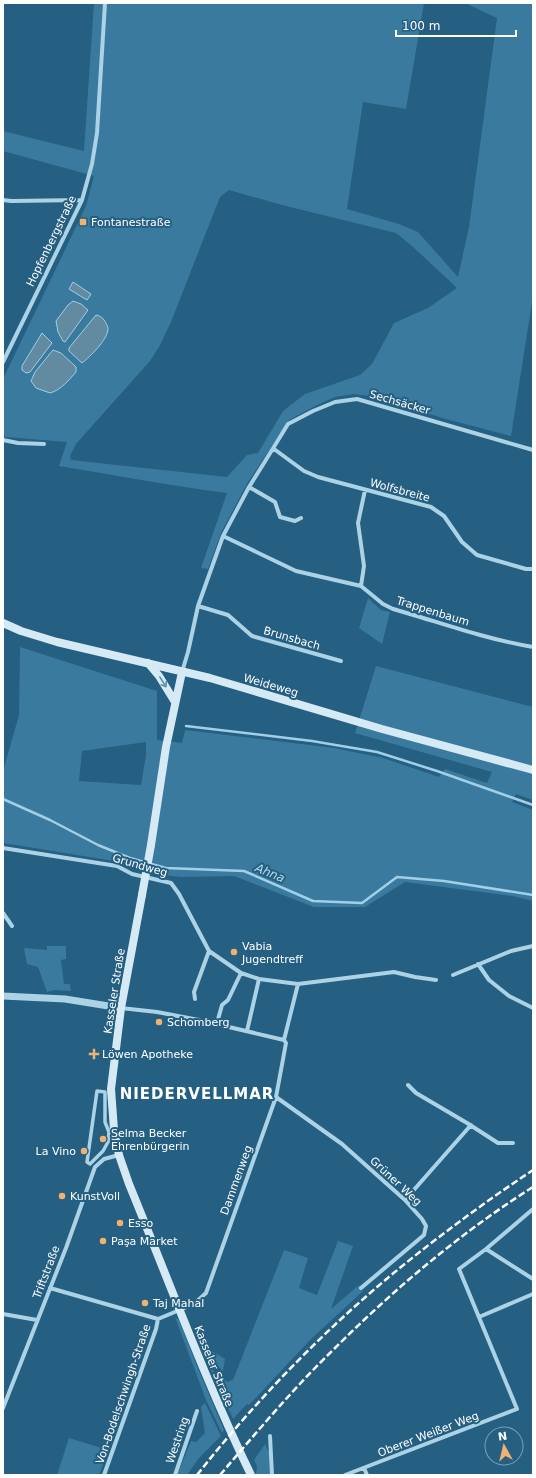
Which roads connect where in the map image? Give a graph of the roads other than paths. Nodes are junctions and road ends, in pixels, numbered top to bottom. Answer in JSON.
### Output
{"nodes":[{"id":1,"x":105,"y":3,"type":"edge"},
{"id":2,"x":3,"y":200,"type":"edge"},
{"id":3,"x":82,"y":200,"type":"junction"},
{"id":4,"x":3,"y":362,"type":"edge"},
{"id":5,"x":3,"y":440,"type":"edge"},
{"id":6,"x":44,"y":444,"type":"dead end"},
{"id":7,"x":274,"y":449,"type":"junction"},
{"id":8,"x":533,"y":450,"type":"edge"},
{"id":9,"x":249,"y":487,"type":"junction"},
{"id":10,"x":365,"y":490,"type":"junction"},
{"id":11,"x":301,"y":518,"type":"dead end"},
{"id":12,"x":223,"y":536,"type":"junction"},
{"id":13,"x":533,"y":569,"type":"edge"},
{"id":14,"x":361,"y":586,"type":"junction"},
{"id":15,"x":198,"y":606,"type":"junction"},
{"id":16,"x":3,"y":623,"type":"edge"},
{"id":17,"x":533,"y":647,"type":"edge"},
{"id":18,"x":341,"y":661,"type":"dead end"},
{"id":19,"x":148,"y":663,"type":"junction"},
{"id":20,"x":182,"y":672,"type":"junction"},
{"id":21,"x":175,"y":702,"type":"junction"},
{"id":22,"x":533,"y":770,"type":"edge"},
{"id":23,"x":3,"y":848,"type":"edge"},
{"id":24,"x":3,"y":913,"type":"edge"},
{"id":25,"x":12,"y":926,"type":"dead end"},
{"id":26,"x":533,"y":946,"type":"edge"},
{"id":27,"x":209,"y":951,"type":"junction"},
{"id":28,"x":478,"y":964,"type":"junction"},
{"id":29,"x":241,"y":973,"type":"junction"},
{"id":30,"x":453,"y":975,"type":"dead end"},
{"id":31,"x":259,"y":979,"type":"junction"},
{"id":32,"x":436,"y":980,"type":"dead end"},
{"id":33,"x":298,"y":984,"type":"junction"},
{"id":34,"x":3,"y":996,"type":"edge"},
{"id":35,"x":196,"y":1000,"type":"dead end"},
{"id":36,"x":121,"y":1008,"type":"junction"},
{"id":37,"x":533,"y":1008,"type":"edge"},
{"id":38,"x":217,"y":1024,"type":"junction"},
{"id":39,"x":247,"y":1031,"type":"junction"},
{"id":40,"x":285,"y":1040,"type":"junction"},
{"id":41,"x":408,"y":1085,"type":"dead end"},
{"id":42,"x":101,"y":1091,"type":"joint"},
{"id":43,"x":276,"y":1097,"type":"junction"},
{"id":44,"x":471,"y":1125,"type":"junction"},
{"id":45,"x":513,"y":1143,"type":"dead end"},
{"id":46,"x":119,"y":1155,"type":"junction"},
{"id":47,"x":405,"y":1200,"type":"junction"},
{"id":48,"x":533,"y":1209,"type":"edge"},
{"id":49,"x":486,"y":1249,"type":"junction"},
{"id":50,"x":533,"y":1279,"type":"edge"},
{"id":51,"x":50,"y":1288,"type":"junction"},
{"id":52,"x":361,"y":1288,"type":"dead end"},
{"id":53,"x":533,"y":1294,"type":"edge"},
{"id":54,"x":180,"y":1310,"type":"junction"},
{"id":55,"x":3,"y":1314,"type":"edge"},
{"id":56,"x":479,"y":1317,"type":"junction"},
{"id":57,"x":158,"y":1319,"type":"junction"},
{"id":58,"x":37,"y":1320,"type":"junction"},
{"id":59,"x":3,"y":1408,"type":"edge"},
{"id":60,"x":197,"y":1411,"type":"dead end"},
{"id":61,"x":270,"y":1436,"type":"dead end"},
{"id":62,"x":364,"y":1468,"type":"junction"},
{"id":63,"x":104,"y":1475,"type":"edge"},
{"id":64,"x":175,"y":1475,"type":"edge"},
{"id":65,"x":251,"y":1475,"type":"edge"},
{"id":66,"x":272,"y":1475,"type":"edge"},
{"id":67,"x":345,"y":1475,"type":"edge"},
{"id":68,"x":367,"y":1475,"type":"edge"}],
"edges":[{"from":1,"to":3,"type":"street","name":"Hopfenbergstraße"},
{"from":2,"to":3,"type":"street"},
{"from":3,"to":4,"type":"street","name":"Hopfenbergstraße"},
{"from":5,"to":6,"type":"street"},
{"from":7,"to":8,"type":"street","name":"Sechsäcker"},
{"from":7,"to":9,"type":"street","name":"Sechsäcker"},
{"from":7,"to":10,"type":"street","name":"Wolfsbreite"},
{"from":9,"to":11,"type":"street"},
{"from":9,"to":12,"type":"street","name":"Sechsäcker"},
{"from":10,"to":13,"type":"street","name":"Wolfsbreite"},
{"from":10,"to":14,"type":"street"},
{"from":12,"to":14,"type":"street","name":"Trappenbaum"},
{"from":12,"to":15,"type":"street","name":"Sechsäcker"},
{"from":14,"to":17,"type":"street","name":"Trappenbaum"},
{"from":15,"to":18,"type":"street","name":"Brunsbach"},
{"from":15,"to":20,"type":"street","name":"Sechsäcker"},
{"from":16,"to":19,"type":"main road","name":"Weideweg"},
{"from":19,"to":20,"type":"main road","name":"Weideweg"},
{"from":19,"to":21,"type":"main road","one_way":true},
{"from":20,"to":21,"type":"main road","name":"Kasseler Straße"},
{"from":20,"to":22,"type":"main road","name":"Weideweg"},
{"from":21,"to":36,"type":"main road","name":"Kasseler Straße","bridge":true},
{"from":23,"to":27,"type":"street","name":"Grundweg"},
{"from":24,"to":25,"type":"street"},
{"from":26,"to":28,"type":"street"},
{"from":27,"to":29,"type":"street"},
{"from":27,"to":35,"type":"street"},
{"from":28,"to":30,"type":"street"},
{"from":28,"to":37,"type":"street"},
{"from":29,"to":31,"type":"street"},
{"from":29,"to":38,"type":"street"},
{"from":31,"to":33,"type":"street"},
{"from":31,"to":39,"type":"street"},
{"from":32,"to":33,"type":"street"},
{"from":33,"to":40,"type":"street","name":"Dammenweg"},
{"from":34,"to":36,"type":"street"},
{"from":36,"to":38,"type":"street"},
{"from":36,"to":46,"type":"main road","name":"Kasseler Straße"},
{"from":38,"to":39,"type":"street"},
{"from":39,"to":40,"type":"street"},
{"from":40,"to":43,"type":"street","name":"Dammenweg"},
{"from":41,"to":44,"type":"street"},
{"from":42,"to":42,"type":"street"},
{"from":43,"to":47,"type":"street","name":"Grüner Weg"},
{"from":43,"to":54,"type":"street","name":"Dammenweg"},
{"from":44,"to":45,"type":"street"},
{"from":44,"to":47,"type":"street"},
{"from":46,"to":51,"type":"street","name":"Triftstraße"},
{"from":46,"to":54,"type":"main road","name":"Kasseler Straße"},
{"from":47,"to":52,"type":"street","name":"Grüner Weg"},
{"from":48,"to":49,"type":"street"},
{"from":49,"to":50,"type":"street"},
{"from":49,"to":56,"type":"street"},
{"from":51,"to":57,"type":"street"},
{"from":51,"to":58,"type":"street","name":"Triftstraße"},
{"from":53,"to":56,"type":"street"},
{"from":54,"to":57,"type":"street","name":"Dammenweg"},
{"from":54,"to":65,"type":"main road","name":"Kasseler Straße"},
{"from":55,"to":58,"type":"street"},
{"from":56,"to":62,"type":"street","name":"Oberer Weißer Weg"},
{"from":57,"to":63,"type":"street","name":"Von-Bodelschwingh-Straße"},
{"from":58,"to":59,"type":"street","name":"Triftstraße"},
{"from":60,"to":64,"type":"street","name":"Westring"},
{"from":61,"to":66,"type":"street"},
{"from":62,"to":67,"type":"street","name":"Oberer Weißer Weg"},
{"from":62,"to":68,"type":"street"}]}
